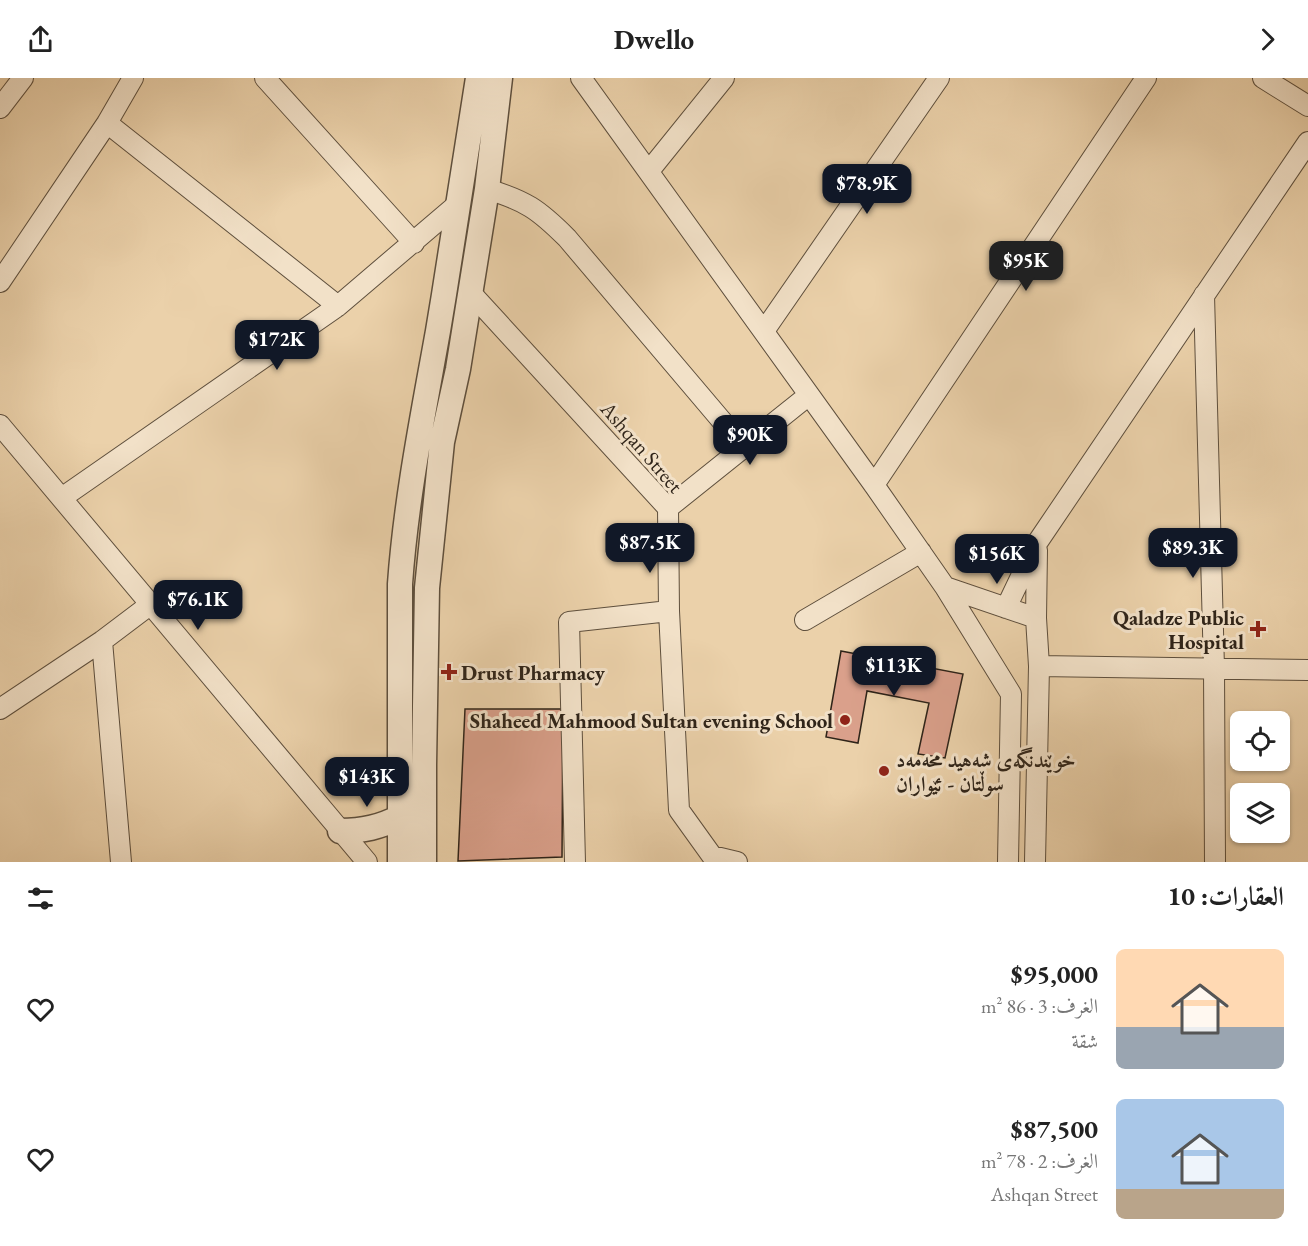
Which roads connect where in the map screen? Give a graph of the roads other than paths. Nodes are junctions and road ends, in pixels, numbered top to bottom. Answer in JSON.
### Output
{"nodes":[{"id":1,"x":23,"y":78,"type":"edge"},
{"id":2,"x":133,"y":78,"type":"edge"},
{"id":3,"x":265,"y":78,"type":"edge"},
{"id":4,"x":478,"y":78,"type":"edge"},
{"id":5,"x":500,"y":78,"type":"edge"},
{"id":6,"x":581,"y":78,"type":"edge"},
{"id":7,"x":724,"y":78,"type":"edge"},
{"id":8,"x":939,"y":78,"type":"edge"},
{"id":9,"x":1146,"y":78,"type":"edge"},
{"id":10,"x":1263,"y":78,"type":"edge"},
{"id":11,"x":1308,"y":106,"type":"edge"},
{"id":12,"x":0,"y":108,"type":"edge"},
{"id":13,"x":107,"y":123,"type":"junction"},
{"id":14,"x":1308,"y":142,"type":"edge"},
{"id":15,"x":649,"y":171,"type":"junction"},
{"id":16,"x":487,"y":189,"type":"junction"},
{"id":17,"x":460,"y":202,"type":"junction"},
{"id":18,"x":414,"y":243,"type":"junction"},
{"id":19,"x":0,"y":282,"type":"edge"},
{"id":20,"x":470,"y":292,"type":"junction"},
{"id":21,"x":1204,"y":295,"type":"junction"},
{"id":22,"x":338,"y":306,"type":"junction"},
{"id":23,"x":764,"y":331,"type":"junction"},
{"id":24,"x":809,"y":395,"type":"junction"},
{"id":25,"x":0,"y":425,"type":"edge"},
{"id":26,"x":744,"y":447,"type":"junction"},
{"id":27,"x":874,"y":485,"type":"junction"},
{"id":28,"x":63,"y":497,"type":"junction"},
{"id":29,"x":668,"y":508,"type":"junction"},
{"id":30,"x":1037,"y":543,"type":"junction"},
{"id":31,"x":921,"y":552,"type":"junction"},
{"id":32,"x":945,"y":587,"type":"junction"},
{"id":33,"x":151,"y":604,"type":"junction"},
{"id":34,"x":1006,"y":608,"type":"junction"},
{"id":35,"x":669,"y":611,"type":"junction"},
{"id":36,"x":1036,"y":618,"type":"junction"},
{"id":37,"x":805,"y":620,"type":"dead end"},
{"id":38,"x":102,"y":641,"type":"junction"},
{"id":39,"x":1039,"y":666,"type":"junction"},
{"id":40,"x":1214,"y":668,"type":"junction"},
{"id":41,"x":1308,"y":669,"type":"edge"},
{"id":42,"x":0,"y":709,"type":"edge"},
{"id":43,"x":400,"y":817,"type":"junction"},
{"id":44,"x":340,"y":831,"type":"junction"},
{"id":45,"x":121,"y":862,"type":"edge"},
{"id":46,"x":367,"y":862,"type":"edge"},
{"id":47,"x":400,"y":862,"type":"edge"},
{"id":48,"x":424,"y":862,"type":"edge"},
{"id":49,"x":575,"y":862,"type":"edge"},
{"id":50,"x":737,"y":862,"type":"edge"},
{"id":51,"x":1008,"y":862,"type":"edge"},
{"id":52,"x":1035,"y":862,"type":"edge"},
{"id":53,"x":1215,"y":862,"type":"edge"}],
"edges":[{"from":1,"to":12,"type":"street"},
{"from":2,"to":13,"type":"street"},
{"from":3,"to":18,"type":"street"},
{"from":4,"to":17,"type":"street"},
{"from":5,"to":16,"type":"street"},
{"from":6,"to":15,"type":"street"},
{"from":7,"to":15,"type":"street"},
{"from":8,"to":23,"type":"street"},
{"from":9,"to":27,"type":"street"},
{"from":10,"to":11,"type":"street"},
{"from":13,"to":19,"type":"street"},
{"from":13,"to":22,"type":"street"},
{"from":14,"to":21,"type":"street"},
{"from":15,"to":23,"type":"street"},
{"from":16,"to":20,"type":"street"},
{"from":16,"to":26,"type":"street"},
{"from":17,"to":18,"type":"street"},
{"from":17,"to":43,"type":"street"},
{"from":18,"to":22,"type":"street"},
{"from":20,"to":29,"type":"street","name":"Ashqan Street"},
{"from":20,"to":48,"type":"street"},
{"from":21,"to":30,"type":"street"},
{"from":21,"to":40,"type":"street"},
{"from":22,"to":28,"type":"street"},
{"from":23,"to":24,"type":"street"},
{"from":24,"to":26,"type":"street"},
{"from":24,"to":27,"type":"street"},
{"from":25,"to":28,"type":"street"},
{"from":26,"to":29,"type":"street"},
{"from":27,"to":31,"type":"street"},
{"from":28,"to":33,"type":"street"},
{"from":29,"to":35,"type":"street","name":"Ashqan Street"},
{"from":30,"to":34,"type":"street"},
{"from":30,"to":36,"type":"street"},
{"from":31,"to":32,"type":"street"},
{"from":31,"to":37,"type":"street"},
{"from":32,"to":34,"type":"street"},
{"from":32,"to":51,"type":"street"},
{"from":33,"to":38,"type":"street"},
{"from":33,"to":44,"type":"street"},
{"from":34,"to":36,"type":"street"},
{"from":35,"to":49,"type":"street"},
{"from":35,"to":50,"type":"street","name":"Ashqan Street"},
{"from":36,"to":39,"type":"street"},
{"from":38,"to":42,"type":"street"},
{"from":38,"to":45,"type":"street"},
{"from":39,"to":40,"type":"street"},
{"from":39,"to":52,"type":"street"},
{"from":40,"to":41,"type":"street"},
{"from":40,"to":53,"type":"street"},
{"from":43,"to":44,"type":"street"},
{"from":43,"to":47,"type":"street"},
{"from":44,"to":46,"type":"street"}]}
